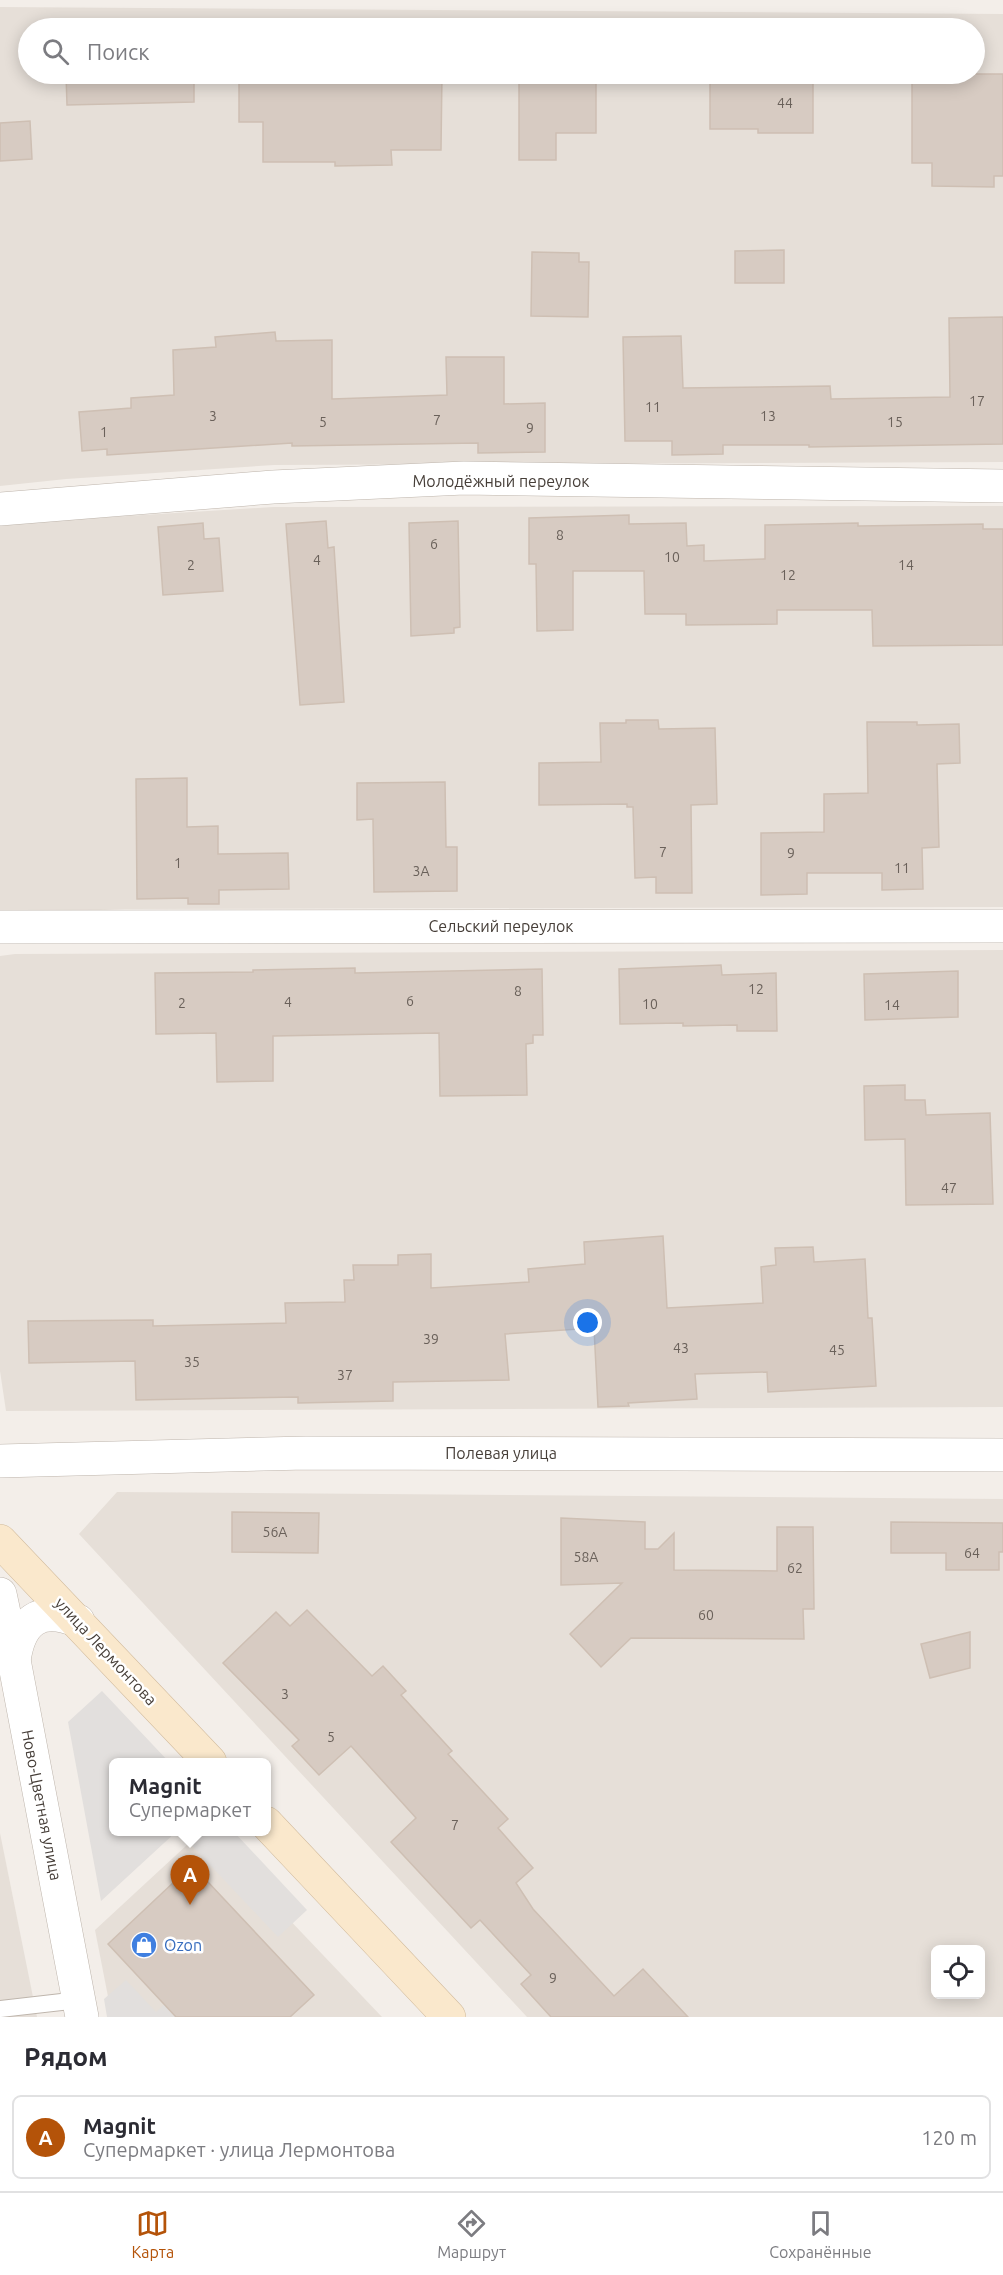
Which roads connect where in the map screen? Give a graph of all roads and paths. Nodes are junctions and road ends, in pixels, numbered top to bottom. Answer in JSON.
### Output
{"nodes":[{"id":1,"x":1003,"y":486,"type":"edge"},
{"id":2,"x":0,"y":508,"type":"edge"},
{"id":3,"x":1003,"y":926,"type":"edge"},
{"id":4,"x":0,"y":927,"type":"edge"},
{"id":5,"x":1003,"y":1455,"type":"edge"},
{"id":6,"x":0,"y":1461,"type":"edge"},
{"id":7,"x":0,"y":1541,"type":"edge"},
{"id":8,"x":0,"y":1594,"type":"edge"},
{"id":9,"x":78,"y":1621,"type":"junction"},
{"id":10,"x":14,"y":1660,"type":"junction"},
{"id":11,"x":206,"y":1758,"type":"edge"},
{"id":12,"x":271,"y":1827,"type":"edge"},
{"id":13,"x":81,"y":2008,"type":"edge"},
{"id":14,"x":0,"y":2009,"type":"edge"},
{"id":15,"x":449,"y":2017,"type":"edge"}],
"edges":[{"from":1,"to":2,"type":"street","name":"Молодёжный переулок"},
{"from":3,"to":4,"type":"street","name":"Сельский переулок"},
{"from":5,"to":6,"type":"street","name":"Полевая улица"},
{"from":7,"to":9,"type":"main road","name":"улица Лермонтова"},
{"from":8,"to":10,"type":"street","name":"Ново-Цветная улица"},
{"from":9,"to":10,"type":"street"},
{"from":9,"to":11,"type":"main road","name":"улица Лермонтова"},
{"from":10,"to":13,"type":"street","name":"Ново-Цветная улица"},
{"from":12,"to":15,"type":"main road"},
{"from":13,"to":14,"type":"lane"}]}
